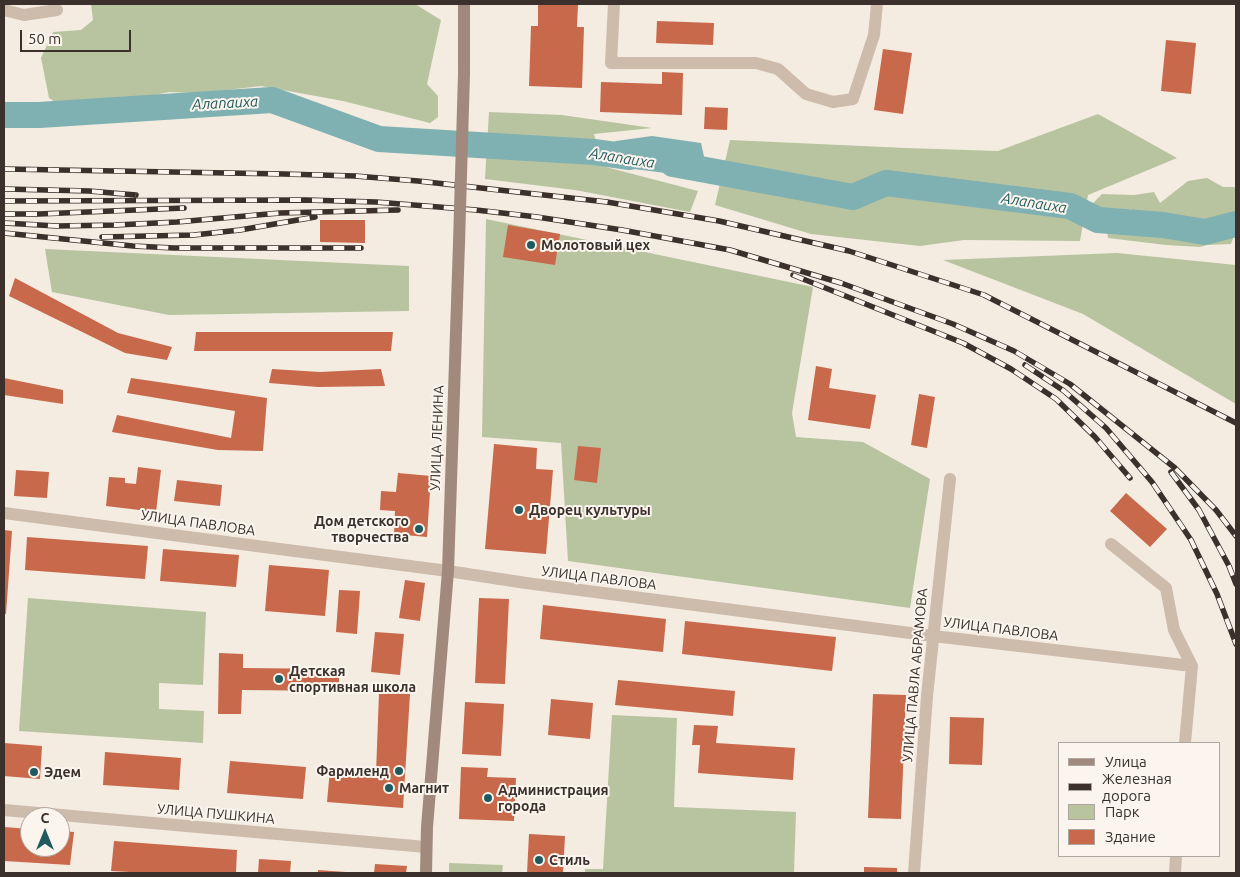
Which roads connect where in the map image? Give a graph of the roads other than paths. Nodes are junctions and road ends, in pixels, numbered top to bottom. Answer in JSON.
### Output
{"nodes":[{"id":1,"x":464,"y":4,"type":"edge"},
{"id":2,"x":614,"y":4,"type":"edge"},
{"id":3,"x":877,"y":4,"type":"edge"},
{"id":4,"x":4,"y":10,"type":"edge"},
{"id":5,"x":57,"y":10,"type":"dead end"},
{"id":6,"x":950,"y":479,"type":"dead end"},
{"id":7,"x":4,"y":513,"type":"edge"},
{"id":8,"x":1111,"y":544,"type":"dead end"},
{"id":9,"x":448,"y":571,"type":"junction"},
{"id":10,"x":933,"y":636,"type":"junction"},
{"id":11,"x":1192,"y":666,"type":"junction"},
{"id":12,"x":1185,"y":742,"type":"edge"},
{"id":13,"x":4,"y":810,"type":"edge"},
{"id":14,"x":426,"y":847,"type":"junction"},
{"id":15,"x":1176,"y":857,"type":"edge"},
{"id":16,"x":426,"y":873,"type":"edge"},
{"id":17,"x":914,"y":873,"type":"edge"},
{"id":18,"x":1175,"y":873,"type":"edge"}],
"edges":[{"from":1,"to":9,"type":"main road","name":"УЛИЦА ЛЕНИНА","bridge":true},
{"from":2,"to":3,"type":"street"},
{"from":4,"to":5,"type":"street"},
{"from":6,"to":10,"type":"street","name":"УЛИЦА ПАВЛА АБРАМОВА"},
{"from":7,"to":9,"type":"street","name":"УЛИЦА ПАВЛОВА"},
{"from":8,"to":11,"type":"street"},
{"from":9,"to":10,"type":"street","name":"УЛИЦА ПАВЛОВА"},
{"from":9,"to":14,"type":"main road","name":"УЛИЦА ЛЕНИНА"},
{"from":10,"to":11,"type":"street","name":"УЛИЦА ПАВЛОВА"},
{"from":10,"to":17,"type":"street","name":"УЛИЦА ПАВЛА АБРАМОВА"},
{"from":11,"to":12,"type":"street"},
{"from":13,"to":14,"type":"street","name":"УЛИЦА ПУШКИНА"},
{"from":14,"to":16,"type":"main road","name":"УЛИЦА ЛЕНИНА"},
{"from":15,"to":18,"type":"street"}]}
